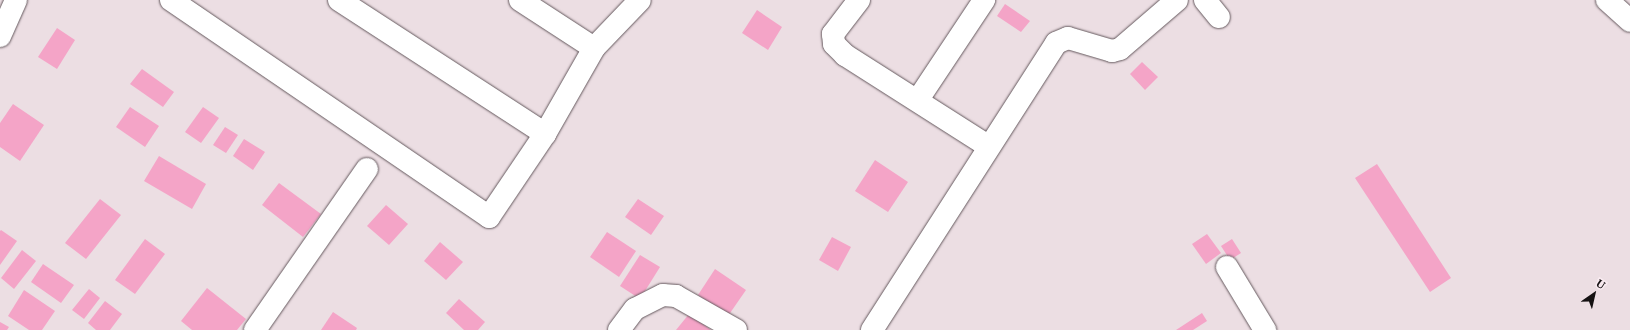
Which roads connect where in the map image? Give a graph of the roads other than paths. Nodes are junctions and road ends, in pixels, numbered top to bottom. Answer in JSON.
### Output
{"nodes":[{"id":1,"x":16,"y":0,"type":"edge"},
{"id":2,"x":171,"y":0,"type":"edge"},
{"id":3,"x":339,"y":0,"type":"edge"},
{"id":4,"x":520,"y":0,"type":"edge"},
{"id":5,"x":640,"y":0,"type":"edge"},
{"id":6,"x":859,"y":0,"type":"edge"},
{"id":7,"x":984,"y":0,"type":"edge"},
{"id":8,"x":1177,"y":0,"type":"edge"},
{"id":9,"x":1205,"y":0,"type":"edge"},
{"id":10,"x":1607,"y":0,"type":"edge"},
{"id":11,"x":1219,"y":18,"type":"dead end"},
{"id":12,"x":1630,"y":21,"type":"edge"},
{"id":13,"x":0,"y":36,"type":"edge"},
{"id":14,"x":594,"y":48,"type":"junction"},
{"id":15,"x":918,"y":98,"type":"junction"},
{"id":16,"x":545,"y":134,"type":"junction"},
{"id":17,"x":988,"y":146,"type":"junction"},
{"id":18,"x":367,"y":169,"type":"dead end"},
{"id":19,"x":1227,"y":268,"type":"dead end"},
{"id":20,"x":255,"y":330,"type":"edge"},
{"id":21,"x":619,"y":330,"type":"edge"},
{"id":22,"x":736,"y":330,"type":"edge"},
{"id":23,"x":872,"y":330,"type":"edge"},
{"id":24,"x":1264,"y":330,"type":"edge"}],
"edges":[{"from":1,"to":13,"type":"street"},
{"from":2,"to":16,"type":"street"},
{"from":3,"to":16,"type":"street"},
{"from":4,"to":14,"type":"street"},
{"from":5,"to":14,"type":"street"},
{"from":6,"to":15,"type":"street"},
{"from":7,"to":15,"type":"street"},
{"from":8,"to":17,"type":"street"},
{"from":9,"to":11,"type":"street"},
{"from":10,"to":12,"type":"street"},
{"from":14,"to":16,"type":"street"},
{"from":15,"to":17,"type":"street"},
{"from":17,"to":23,"type":"street"},
{"from":18,"to":20,"type":"street"},
{"from":19,"to":24,"type":"street"},
{"from":21,"to":22,"type":"street"}]}
